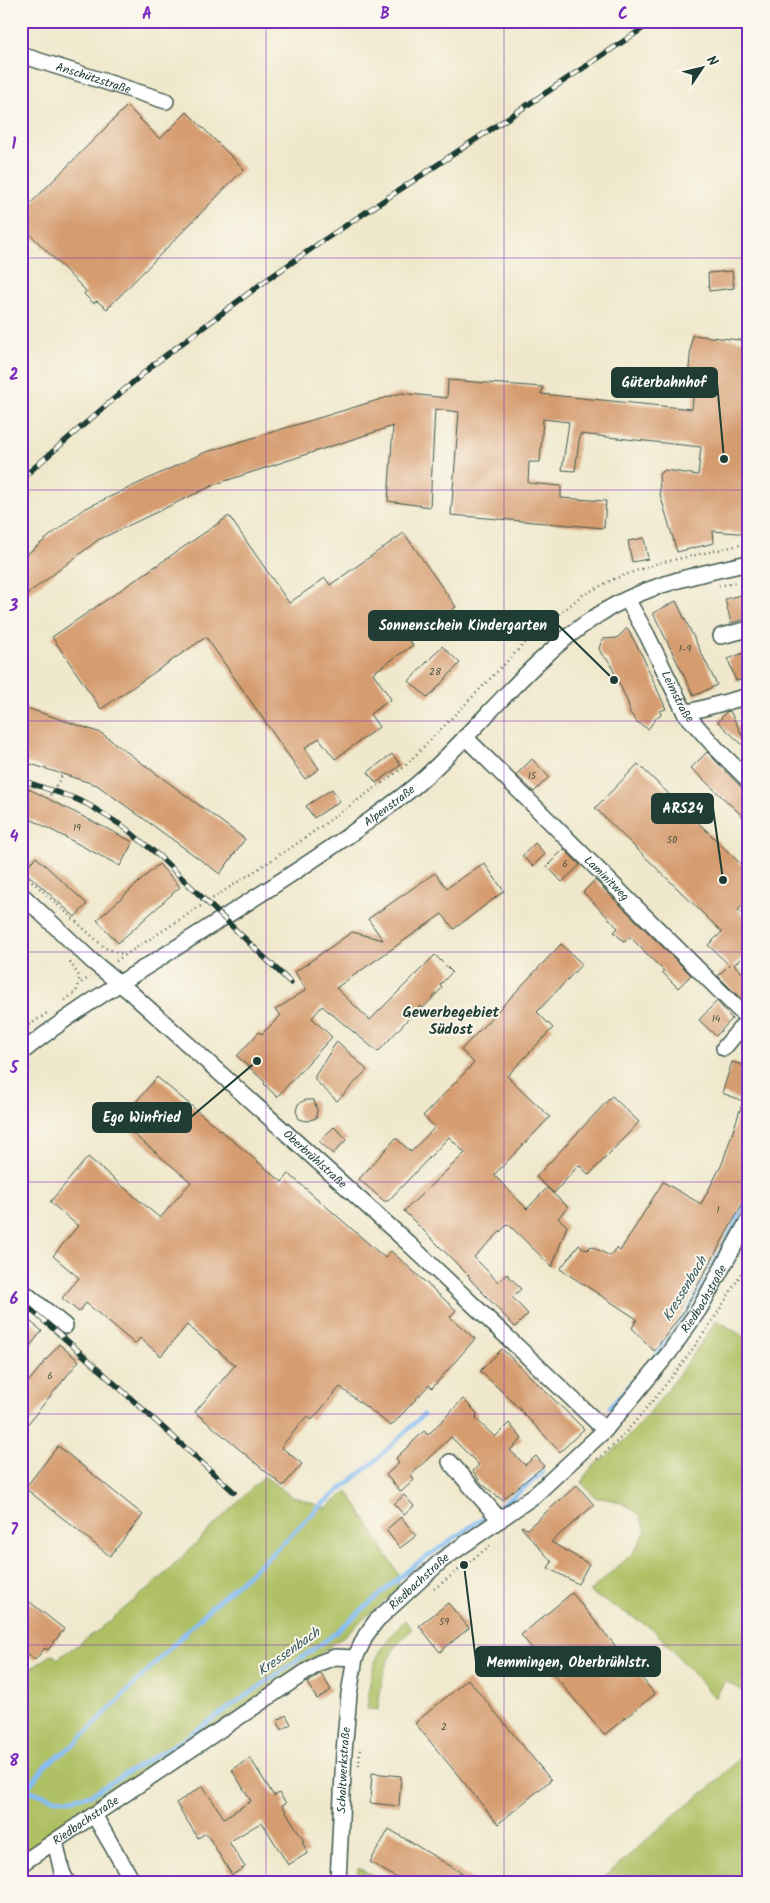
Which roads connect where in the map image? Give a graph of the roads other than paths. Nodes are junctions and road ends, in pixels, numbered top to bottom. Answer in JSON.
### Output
{"nodes":[{"id":1,"x":21,"y":55,"type":"edge"},
{"id":2,"x":166,"y":102,"type":"dead end"},
{"id":3,"x":749,"y":563,"type":"edge"},
{"id":4,"x":627,"y":600,"type":"junction"},
{"id":5,"x":749,"y":629,"type":"edge"},
{"id":6,"x":721,"y":636,"type":"dead end"},
{"id":7,"x":749,"y":696,"type":"edge"},
{"id":8,"x":685,"y":713,"type":"junction"},
{"id":9,"x":465,"y":737,"type":"junction"},
{"id":10,"x":749,"y":781,"type":"edge"},
{"id":11,"x":21,"y":894,"type":"edge"},
{"id":12,"x":120,"y":983,"type":"junction"},
{"id":13,"x":748,"y":1019,"type":"edge"},
{"id":14,"x":724,"y":1048,"type":"dead end"},
{"id":15,"x":21,"y":1053,"type":"edge"},
{"id":16,"x":749,"y":1219,"type":"edge"},
{"id":17,"x":21,"y":1290,"type":"edge"},
{"id":18,"x":65,"y":1326,"type":"dead end"},
{"id":19,"x":605,"y":1430,"type":"junction"},
{"id":20,"x":450,"y":1462,"type":"dead end"},
{"id":21,"x":494,"y":1513,"type":"junction"},
{"id":22,"x":355,"y":1658,"type":"junction"},
{"id":23,"x":94,"y":1814,"type":"junction"},
{"id":24,"x":55,"y":1841,"type":"junction"},
{"id":25,"x":23,"y":1861,"type":"edge"},
{"id":26,"x":67,"y":1882,"type":"edge"},
{"id":27,"x":133,"y":1882,"type":"edge"},
{"id":28,"x":338,"y":1882,"type":"edge"}],
"edges":[{"from":1,"to":2,"type":"street","name":"Anschützstraße"},
{"from":3,"to":4,"type":"street","name":"Alpenstraße"},
{"from":4,"to":8,"type":"street","name":"Leimstraße"},
{"from":4,"to":9,"type":"street","name":"Alpenstraße"},
{"from":5,"to":6,"type":"street"},
{"from":7,"to":8,"type":"street"},
{"from":8,"to":10,"type":"street","name":"Leimstraße"},
{"from":9,"to":12,"type":"street","name":"Alpenstraße"},
{"from":9,"to":13,"type":"street","name":"Laminitweg"},
{"from":11,"to":12,"type":"street","name":"Oberbrühlstraße"},
{"from":12,"to":15,"type":"street","name":"Alpenstraße"},
{"from":12,"to":19,"type":"street","name":"Oberbrühlstraße"},
{"from":13,"to":14,"type":"street"},
{"from":16,"to":19,"type":"street","name":"Riedbachstraße"},
{"from":17,"to":18,"type":"street"},
{"from":19,"to":21,"type":"street","name":"Riedbachstraße"},
{"from":20,"to":21,"type":"street"},
{"from":21,"to":22,"type":"street","name":"Riedbachstraße"},
{"from":22,"to":23,"type":"street","name":"Riedbachstraße"},
{"from":22,"to":28,"type":"street","name":"Schaltwerkstraße"},
{"from":23,"to":24,"type":"street","name":"Riedbachstraße"},
{"from":23,"to":27,"type":"street"},
{"from":24,"to":25,"type":"street","name":"Riedbachstraße"},
{"from":24,"to":26,"type":"street"}]}
